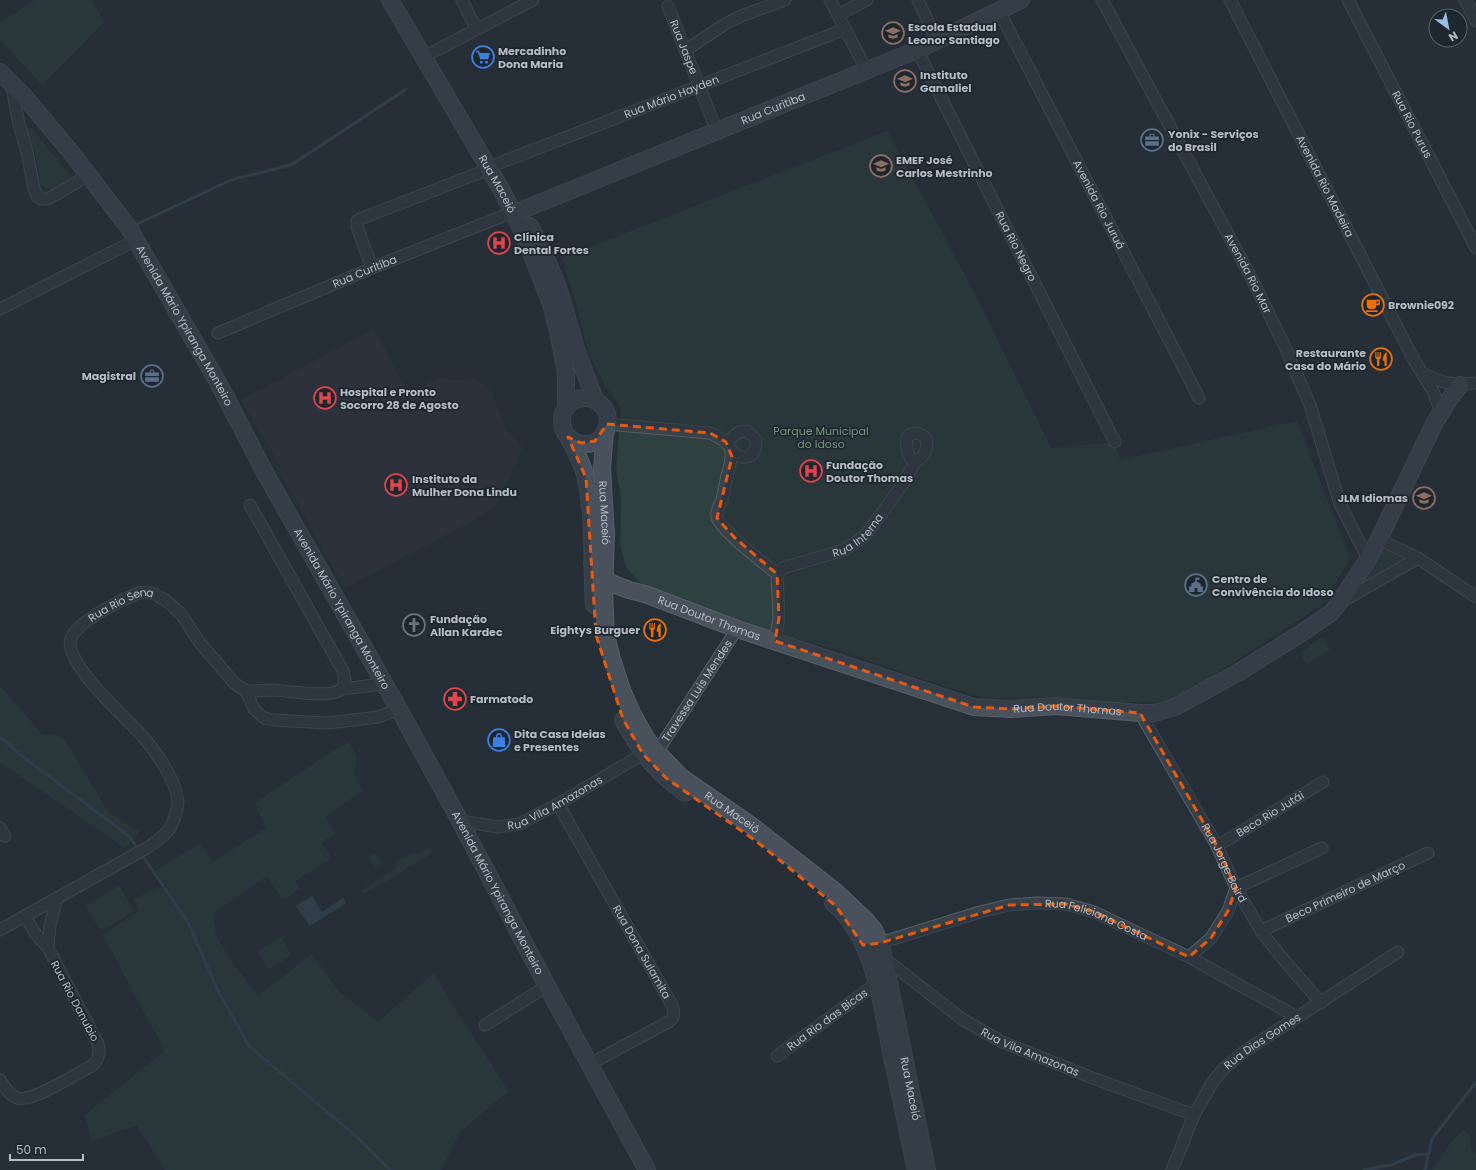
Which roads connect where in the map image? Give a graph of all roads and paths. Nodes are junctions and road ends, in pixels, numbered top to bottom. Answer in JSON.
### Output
{"nodes":[{"id":1,"x":390,"y":0,"type":"edge"},
{"id":2,"x":403,"y":0,"type":"edge"},
{"id":3,"x":462,"y":0,"type":"edge"},
{"id":4,"x":533,"y":0,"type":"edge"},
{"id":5,"x":785,"y":0,"type":"edge"},
{"id":6,"x":830,"y":0,"type":"edge"},
{"id":7,"x":867,"y":0,"type":"edge"},
{"id":8,"x":918,"y":0,"type":"edge"},
{"id":9,"x":1102,"y":0,"type":"edge"},
{"id":10,"x":1230,"y":0,"type":"edge"},
{"id":11,"x":1348,"y":0,"type":"edge"},
{"id":12,"x":1465,"y":0,"type":"edge"},
{"id":13,"x":1010,"y":4,"type":"edge"},
{"id":14,"x":668,"y":6,"type":"dead end"},
{"id":15,"x":838,"y":15,"type":"junction"},
{"id":16,"x":1476,"y":21,"type":"edge"},
{"id":17,"x":845,"y":29,"type":"junction"},
{"id":18,"x":476,"y":30,"type":"junction"},
{"id":19,"x":937,"y":41,"type":"junction"},
{"id":20,"x":686,"y":50,"type":"junction"},
{"id":21,"x":918,"y":50,"type":"junction"},
{"id":22,"x":433,"y":52,"type":"junction"},
{"id":23,"x":867,"y":71,"type":"junction"},
{"id":24,"x":4,"y":80,"type":"edge"},
{"id":25,"x":700,"y":86,"type":"junction"},
{"id":26,"x":717,"y":132,"type":"junction"},
{"id":27,"x":493,"y":166,"type":"junction"},
{"id":28,"x":89,"y":174,"type":"junction"},
{"id":29,"x":518,"y":211,"type":"junction"},
{"id":30,"x":136,"y":240,"type":"junction"},
{"id":31,"x":1476,"y":248,"type":"edge"},
{"id":32,"x":372,"y":268,"type":"junction"},
{"id":33,"x":553,"y":291,"type":"junction"},
{"id":34,"x":0,"y":309,"type":"edge"},
{"id":35,"x":218,"y":333,"type":"dead end"},
{"id":36,"x":1422,"y":373,"type":"junction"},
{"id":37,"x":1476,"y":383,"type":"edge"},
{"id":38,"x":1460,"y":385,"type":"junction"},
{"id":39,"x":1199,"y":398,"type":"dead end"},
{"id":40,"x":596,"y":400,"type":"junction"},
{"id":41,"x":566,"y":408,"type":"junction"},
{"id":42,"x":1441,"y":412,"type":"junction"},
{"id":43,"x":606,"y":427,"type":"junction"},
{"id":44,"x":568,"y":436,"type":"junction"},
{"id":45,"x":1115,"y":442,"type":"dead end"},
{"id":46,"x":914,"y":464,"type":"dead end"},
{"id":47,"x":250,"y":505,"type":"dead end"},
{"id":48,"x":1380,"y":539,"type":"junction"},
{"id":49,"x":1418,"y":558,"type":"junction"},
{"id":50,"x":1368,"y":559,"type":"junction"},
{"id":51,"x":598,"y":560,"type":"junction"},
{"id":52,"x":777,"y":574,"type":"junction"},
{"id":53,"x":604,"y":576,"type":"junction"},
{"id":54,"x":629,"y":590,"type":"junction"},
{"id":55,"x":645,"y":594,"type":"junction"},
{"id":56,"x":1476,"y":597,"type":"edge"},
{"id":57,"x":604,"y":602,"type":"junction"},
{"id":58,"x":1339,"y":603,"type":"junction"},
{"id":59,"x":737,"y":629,"type":"junction"},
{"id":60,"x":775,"y":641,"type":"junction"},
{"id":61,"x":384,"y":684,"type":"junction"},
{"id":62,"x":341,"y":689,"type":"junction"},
{"id":63,"x":246,"y":691,"type":"junction"},
{"id":64,"x":398,"y":709,"type":"junction"},
{"id":65,"x":1140,"y":713,"type":"junction"},
{"id":66,"x":650,"y":753,"type":"junction"},
{"id":67,"x":1323,"y":782,"type":"dead end"},
{"id":68,"x":558,"y":804,"type":"junction"},
{"id":69,"x":460,"y":821,"type":"junction"},
{"id":70,"x":1217,"y":846,"type":"junction"},
{"id":71,"x":1322,"y":848,"type":"dead end"},
{"id":72,"x":1428,"y":853,"type":"dead end"},
{"id":73,"x":1236,"y":888,"type":"junction"},
{"id":74,"x":57,"y":898,"type":"junction"},
{"id":75,"x":25,"y":916,"type":"junction"},
{"id":76,"x":0,"y":930,"type":"edge"},
{"id":77,"x":1261,"y":931,"type":"junction"},
{"id":78,"x":863,"y":945,"type":"junction"},
{"id":79,"x":48,"y":948,"type":"junction"},
{"id":80,"x":882,"y":951,"type":"junction"},
{"id":81,"x":1398,"y":952,"type":"dead end"},
{"id":82,"x":1189,"y":957,"type":"junction"},
{"id":83,"x":877,"y":983,"type":"junction"},
{"id":84,"x":547,"y":986,"type":"junction"},
{"id":85,"x":1321,"y":1003,"type":"junction"},
{"id":86,"x":1297,"y":1017,"type":"junction"},
{"id":87,"x":484,"y":1025,"type":"dead end"},
{"id":88,"x":777,"y":1056,"type":"dead end"},
{"id":89,"x":590,"y":1064,"type":"junction"},
{"id":90,"x":0,"y":1080,"type":"edge"},
{"id":91,"x":1194,"y":1115,"type":"junction"},
{"id":92,"x":648,"y":1170,"type":"edge"},
{"id":93,"x":916,"y":1170,"type":"edge"},
{"id":94,"x":927,"y":1170,"type":"edge"},
{"id":95,"x":1172,"y":1170,"type":"edge"}],
"edges":[{"from":1,"to":27,"type":"main road","name":"Rua Maceió"},
{"from":2,"to":22,"type":"main road","name":"Rua Maceió"},
{"from":3,"to":18,"type":"street"},
{"from":4,"to":18,"type":"street"},
{"from":5,"to":20,"type":"street"},
{"from":6,"to":15,"type":"street"},
{"from":7,"to":15,"type":"street"},
{"from":8,"to":19,"type":"street"},
{"from":9,"to":50,"type":"street","name":"Avenida Rio Mar"},
{"from":10,"to":36,"type":"street","name":"Avenida Rio Madeira"},
{"from":11,"to":31,"type":"street","name":"Rua Rio Purus"},
{"from":12,"to":16,"type":"street"},
{"from":13,"to":19,"type":"main road","name":"Rua Curitiba"},
{"from":13,"to":39,"type":"street","name":"Avenida Rio Juruá"},
{"from":14,"to":20,"type":"street","name":"Rua Jaspe"},
{"from":15,"to":17,"type":"street"},
{"from":17,"to":23,"type":"street"},
{"from":17,"to":25,"type":"street","name":"Rua Mário Hayden"},
{"from":18,"to":22,"type":"street"},
{"from":19,"to":21,"type":"main road","name":"Rua Curitiba"},
{"from":20,"to":25,"type":"street","name":"Rua Jaspe"},
{"from":21,"to":23,"type":"main road","name":"Rua Curitiba"},
{"from":21,"to":45,"type":"street","name":"Rua Rio Negro"},
{"from":22,"to":27,"type":"main road","name":"Rua Maceió"},
{"from":23,"to":26,"type":"main road","name":"Rua Curitiba"},
{"from":24,"to":28,"type":"main road","name":"Avenida Mário Ypiranga Monteiro"},
{"from":24,"to":28,"type":"street"},
{"from":25,"to":26,"type":"street","name":"Rua Jaspe"},
{"from":25,"to":27,"type":"street","name":"Rua Mário Hayden"},
{"from":26,"to":29,"type":"main road","name":"Rua Curitiba"},
{"from":27,"to":29,"type":"main road","name":"Rua Maceió"},
{"from":27,"to":32,"type":"street","name":"Rua Mário Hayden"},
{"from":28,"to":30,"type":"main road","name":"Avenida Mário Ypiranga Monteiro"},
{"from":29,"to":32,"type":"street","name":"Rua Curitiba"},
{"from":29,"to":33,"type":"main road","name":"Rua Maceió"},
{"from":30,"to":34,"type":"street"},
{"from":30,"to":61,"type":"main road","name":"Avenida Mário Ypiranga Monteiro"},
{"from":32,"to":35,"type":"street","name":"Rua Curitiba"},
{"from":33,"to":40,"type":"main road","name":"Rua Maceió"},
{"from":33,"to":41,"type":"main road","name":"Rua Maceió"},
{"from":36,"to":38,"type":"street"},
{"from":36,"to":42,"type":"street","name":"Avenida Rio Madeira"},
{"from":37,"to":38,"type":"street"},
{"from":38,"to":42,"type":"main road","name":"Rua Doutor Thomas"},
{"from":40,"to":41,"type":"main road"},
{"from":40,"to":43,"type":"main road"},
{"from":41,"to":44,"type":"main road"},
{"from":42,"to":48,"type":"main road","name":"Rua Doutor Thomas"},
{"from":43,"to":44,"type":"main road"},
{"from":43,"to":51,"type":"main road","name":"Rua Maceió"},
{"from":43,"to":52,"type":"street"},
{"from":44,"to":51,"type":"main road","name":"Rua Maceió"},
{"from":46,"to":52,"type":"street","name":"Rua Interna"},
{"from":47,"to":62,"type":"street"},
{"from":48,"to":49,"type":"street"},
{"from":48,"to":50,"type":"main road","name":"Rua Doutor Thomas"},
{"from":49,"to":56,"type":"street"},
{"from":49,"to":58,"type":"street","name":"Rua Doutor Thomas"},
{"from":50,"to":58,"type":"main road","name":"Rua Doutor Thomas"},
{"from":51,"to":53,"type":"main road","name":"Rua Doutor Thomas"},
{"from":51,"to":55,"type":"main road","name":"Rua Doutor Thomas"},
{"from":51,"to":66,"type":"main road","name":"Rua Maceió"},
{"from":52,"to":60,"type":"street","name":"Rua Doutor Thomas"},
{"from":53,"to":54,"type":"main road","name":"Rua Doutor Thomas"},
{"from":53,"to":57,"type":"main road","name":"Rua Maceió"},
{"from":54,"to":55,"type":"main road","name":"Rua Doutor Thomas"},
{"from":54,"to":57,"type":"main road"},
{"from":55,"to":59,"type":"main road","name":"Rua Doutor Thomas"},
{"from":57,"to":66,"type":"main road","name":"Rua Maceió"},
{"from":58,"to":65,"type":"main road","name":"Rua Doutor Thomas"},
{"from":59,"to":60,"type":"main road","name":"Rua Doutor Thomas"},
{"from":59,"to":66,"type":"street","name":"Travessa Luis Mendes"},
{"from":60,"to":65,"type":"main road","name":"Rua Doutor Thomas"},
{"from":61,"to":62,"type":"street"},
{"from":61,"to":64,"type":"main road","name":"Avenida Mário Ypiranga Monteiro"},
{"from":62,"to":63,"type":"street"},
{"from":63,"to":64,"type":"street","name":"Rua Rio Sena"},
{"from":63,"to":74,"type":"street","name":"Rua Rio Sena"},
{"from":64,"to":69,"type":"main road","name":"Avenida Mário Ypiranga Monteiro"},
{"from":65,"to":70,"type":"street","name":"Rua Jorge Baird"},
{"from":66,"to":68,"type":"street","name":"Rua Vila Amazonas"},
{"from":66,"to":78,"type":"main road","name":"Rua Maceió"},
{"from":66,"to":80,"type":"main road","name":"Rua Maceió"},
{"from":67,"to":70,"type":"street","name":"Beco Rio Jutái"},
{"from":68,"to":69,"type":"street","name":"Rua Vila Amazonas"},
{"from":68,"to":89,"type":"street","name":"Rua Dona Sulamita"},
{"from":69,"to":84,"type":"main road","name":"Avenida Mário Ypiranga Monteiro"},
{"from":70,"to":73,"type":"street","name":"Rua Jorge Baird"},
{"from":71,"to":73,"type":"street"},
{"from":72,"to":77,"type":"street","name":"Beco Primeiro de Março"},
{"from":73,"to":77,"type":"street","name":"Rua Jorge Baird"},
{"from":73,"to":82,"type":"street"},
{"from":74,"to":75,"type":"street"},
{"from":74,"to":79,"type":"street","name":"Rua Rio Danubio"},
{"from":75,"to":76,"type":"street"},
{"from":75,"to":79,"type":"street","name":"Rua Rio Danubio"},
{"from":77,"to":85,"type":"street","name":"Rua Jorge Baird"},
{"from":78,"to":80,"type":"street","name":"Rua Feliciana Costa"},
{"from":78,"to":83,"type":"main road","name":"Rua Maceió"},
{"from":79,"to":90,"type":"street","name":"Rua Rio Danubio"},
{"from":80,"to":82,"type":"street","name":"Rua Feliciana Costa"},
{"from":80,"to":91,"type":"street","name":"Rua Vila Amazonas"},
{"from":80,"to":94,"type":"main road","name":"Rua Maceió"},
{"from":81,"to":85,"type":"street","name":"Rua Dias Gomes"},
{"from":82,"to":86,"type":"street","name":"Rua Feliciana Costa"},
{"from":83,"to":88,"type":"street","name":"Rua Rio das Bicas"},
{"from":83,"to":93,"type":"main road","name":"Rua Maceió"},
{"from":84,"to":87,"type":"street"},
{"from":84,"to":89,"type":"main road","name":"Avenida Mário Ypiranga Monteiro"},
{"from":85,"to":86,"type":"street","name":"Rua Dias Gomes"},
{"from":86,"to":91,"type":"street","name":"Rua Dias Gomes"},
{"from":89,"to":92,"type":"main road","name":"Avenida Mário Ypiranga Monteiro"},
{"from":91,"to":95,"type":"street","name":"Rua Dias Gomes"}]}
